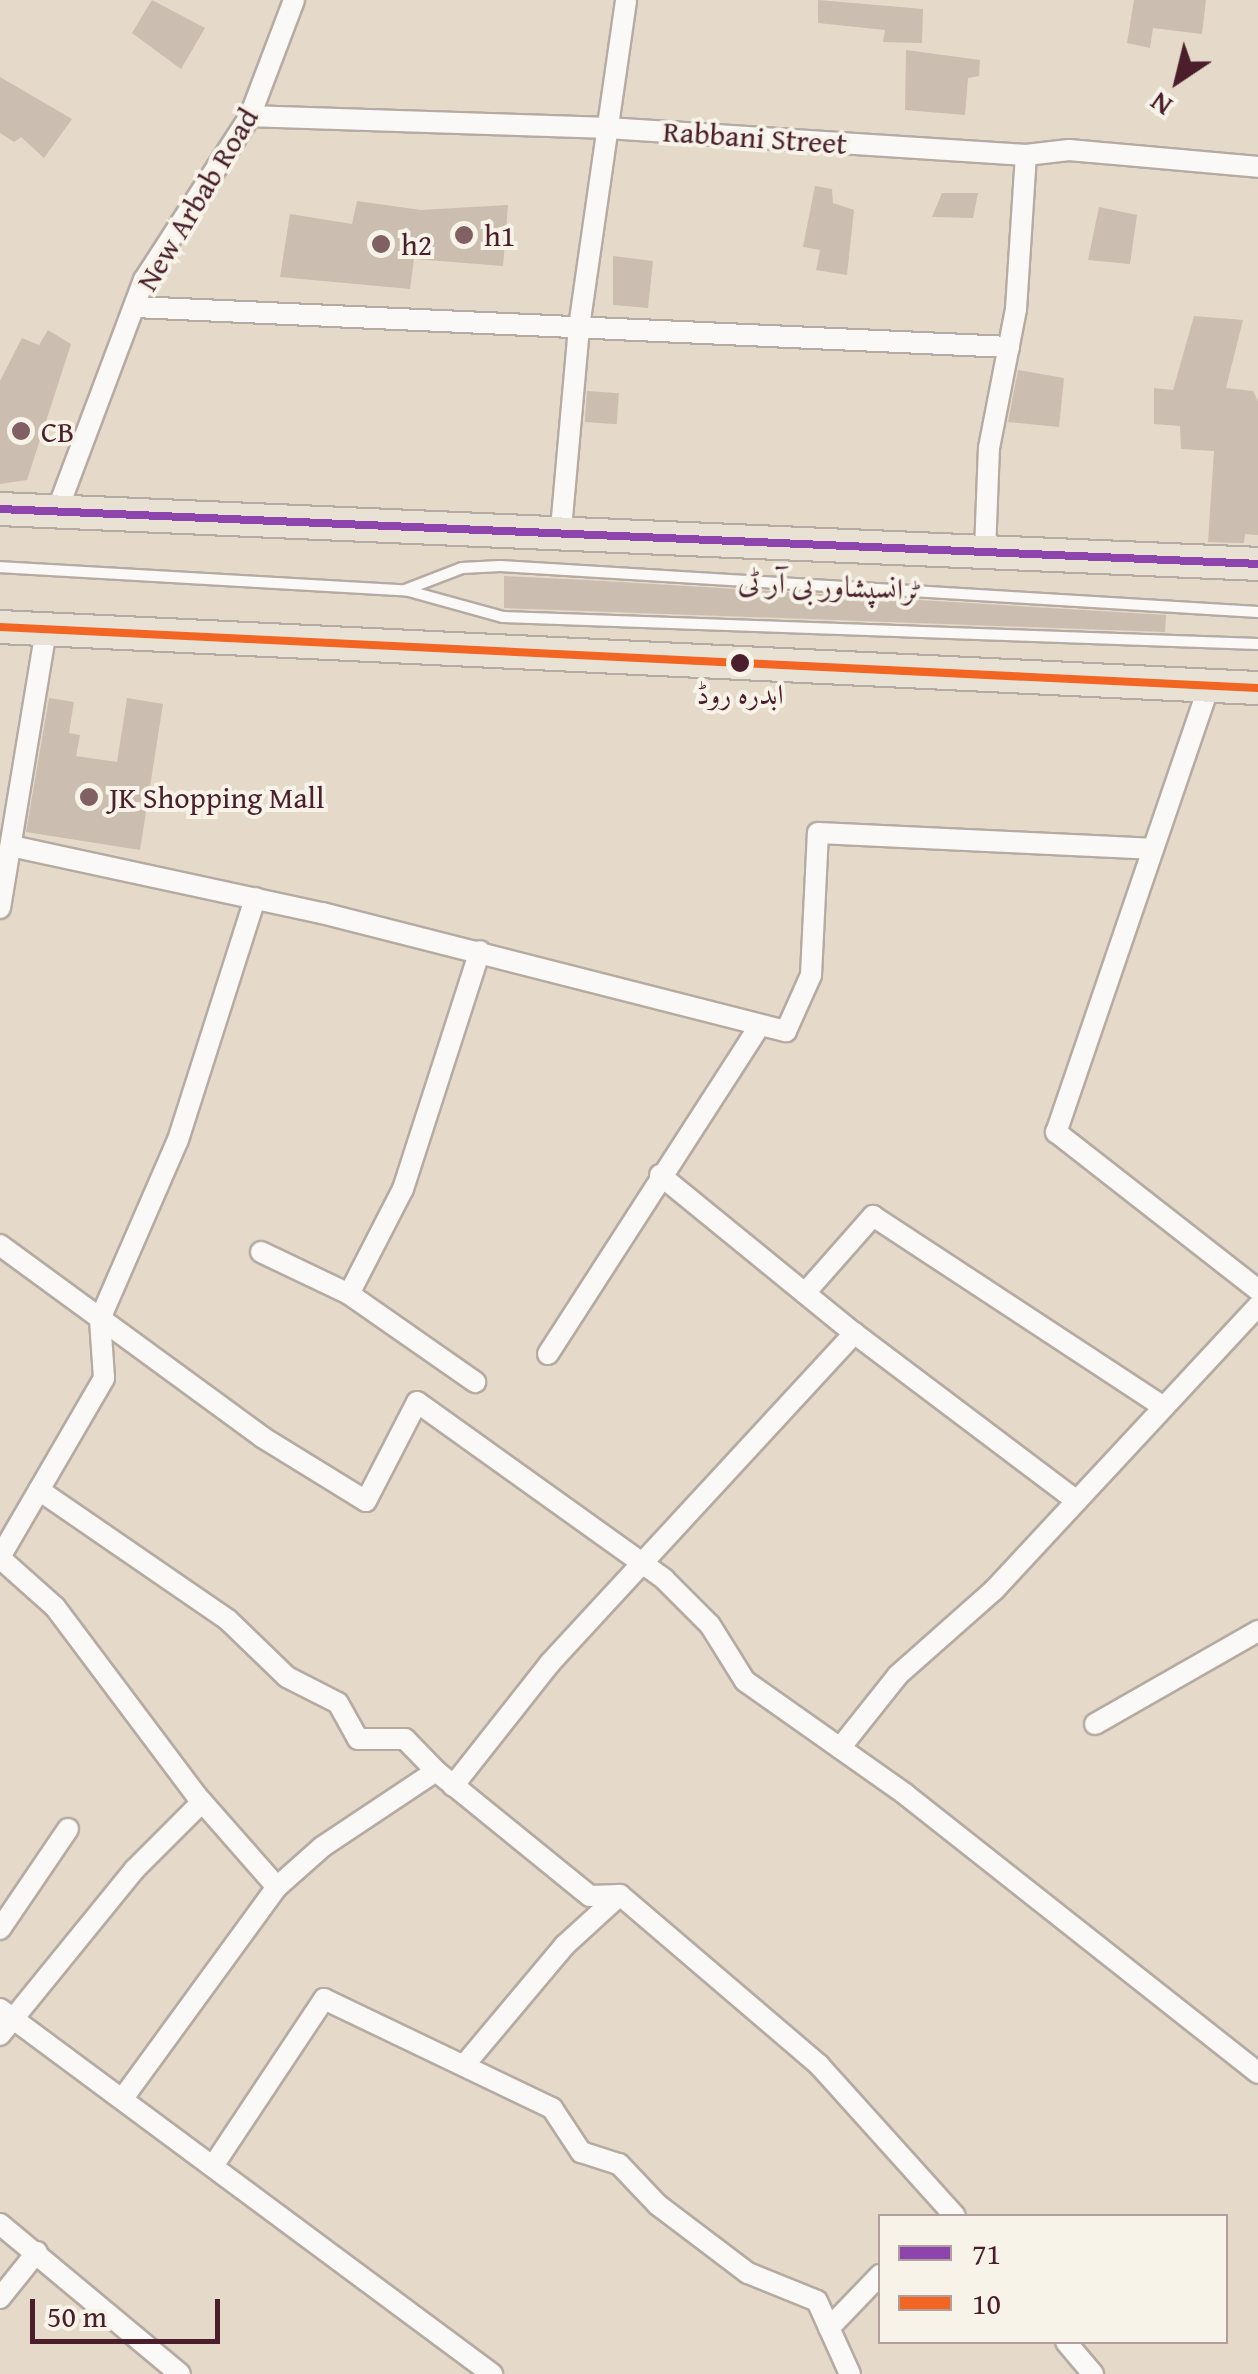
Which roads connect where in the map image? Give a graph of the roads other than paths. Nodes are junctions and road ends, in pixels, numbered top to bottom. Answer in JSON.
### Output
{"nodes":[{"id":1,"x":294,"y":0,"type":"edge"},
{"id":2,"x":626,"y":0,"type":"edge"},
{"id":3,"x":250,"y":116,"type":"junction"},
{"id":4,"x":608,"y":128,"type":"junction"},
{"id":5,"x":1026,"y":155,"type":"junction"},
{"id":6,"x":1258,"y":167,"type":"edge"},
{"id":7,"x":135,"y":307,"type":"junction"},
{"id":8,"x":579,"y":327,"type":"junction"},
{"id":9,"x":1008,"y":347,"type":"junction"},
{"id":10,"x":0,"y":509,"type":"edge"},
{"id":11,"x":57,"y":511,"type":"junction"},
{"id":12,"x":561,"y":529,"type":"junction"},
{"id":13,"x":985,"y":552,"type":"junction"},
{"id":14,"x":1258,"y":564,"type":"edge"},
{"id":15,"x":0,"y":567,"type":"edge"},
{"id":16,"x":406,"y":590,"type":"junction"},
{"id":17,"x":1258,"y":612,"type":"edge"},
{"id":18,"x":0,"y":627,"type":"edge"},
{"id":19,"x":46,"y":629,"type":"junction"},
{"id":20,"x":1258,"y":644,"type":"edge"},
{"id":21,"x":1209,"y":686,"type":"junction"},
{"id":22,"x":1258,"y":688,"type":"edge"},
{"id":23,"x":11,"y":846,"type":"junction"},
{"id":24,"x":1152,"y":849,"type":"junction"},
{"id":25,"x":255,"y":898,"type":"junction"},
{"id":26,"x":0,"y":908,"type":"edge"},
{"id":27,"x":480,"y":950,"type":"junction"},
{"id":28,"x":760,"y":1025,"type":"junction"},
{"id":29,"x":660,"y":1174,"type":"junction"},
{"id":30,"x":0,"y":1245,"type":"edge"},
{"id":31,"x":261,"y":1252,"type":"dead end"},
{"id":32,"x":1258,"y":1290,"type":"edge"},
{"id":33,"x":349,"y":1294,"type":"junction"},
{"id":34,"x":805,"y":1294,"type":"junction"},
{"id":35,"x":1258,"y":1306,"type":"edge"},
{"id":36,"x":100,"y":1320,"type":"junction"},
{"id":37,"x":854,"y":1333,"type":"junction"},
{"id":38,"x":548,"y":1354,"type":"dead end"},
{"id":39,"x":476,"y":1382,"type":"dead end"},
{"id":40,"x":1164,"y":1407,"type":"junction"},
{"id":41,"x":40,"y":1490,"type":"junction"},
{"id":42,"x":1077,"y":1500,"type":"junction"},
{"id":43,"x":0,"y":1557,"type":"edge"},
{"id":44,"x":644,"y":1566,"type":"junction"},
{"id":45,"x":1258,"y":1631,"type":"edge"},
{"id":46,"x":1095,"y":1724,"type":"dead end"},
{"id":47,"x":840,"y":1748,"type":"junction"},
{"id":48,"x":436,"y":1771,"type":"junction"},
{"id":49,"x":454,"y":1786,"type":"junction"},
{"id":50,"x":202,"y":1802,"type":"junction"},
{"id":51,"x":68,"y":1829,"type":"dead end"},
{"id":52,"x":277,"y":1887,"type":"junction"},
{"id":53,"x":620,"y":1895,"type":"junction"},
{"id":54,"x":0,"y":1929,"type":"edge"},
{"id":55,"x":8,"y":2014,"type":"edge"},
{"id":56,"x":0,"y":2035,"type":"edge"},
{"id":57,"x":466,"y":2064,"type":"junction"},
{"id":58,"x":1258,"y":2074,"type":"edge"},
{"id":59,"x":123,"y":2098,"type":"junction"},
{"id":60,"x":215,"y":2164,"type":"junction"},
{"id":61,"x":946,"y":2213,"type":"edge"},
{"id":62,"x":0,"y":2224,"type":"edge"},
{"id":63,"x":37,"y":2252,"type":"junction"},
{"id":64,"x":878,"y":2277,"type":"edge"},
{"id":65,"x":0,"y":2298,"type":"edge"},
{"id":66,"x":829,"y":2328,"type":"junction"},
{"id":67,"x":1068,"y":2344,"type":"edge"},
{"id":68,"x":180,"y":2374,"type":"edge"},
{"id":69,"x":492,"y":2374,"type":"edge"},
{"id":70,"x":850,"y":2374,"type":"edge"},
{"id":71,"x":1093,"y":2374,"type":"edge"}],
"edges":[{"from":1,"to":3,"type":"street","name":"New Arbab Road"},
{"from":2,"to":4,"type":"street"},
{"from":3,"to":4,"type":"street","name":"Rabbani Street"},
{"from":3,"to":7,"type":"street","name":"New Arbab Road"},
{"from":4,"to":5,"type":"street","name":"Rabbani Street"},
{"from":4,"to":8,"type":"street"},
{"from":5,"to":6,"type":"street","name":"Rabbani Street"},
{"from":5,"to":9,"type":"street"},
{"from":7,"to":8,"type":"street"},
{"from":7,"to":11,"type":"street","name":"New Arbab Road"},
{"from":8,"to":9,"type":"street"},
{"from":8,"to":12,"type":"street"},
{"from":9,"to":13,"type":"street"},
{"from":10,"to":11,"type":"highway"},
{"from":11,"to":12,"type":"highway"},
{"from":12,"to":13,"type":"highway"},
{"from":13,"to":14,"type":"highway"},
{"from":15,"to":16,"type":"lane","name":"ٹرانسپشاور بی آر ٹی"},
{"from":16,"to":17,"type":"lane","name":"ٹرانسپشاور بی آر ٹی"},
{"from":16,"to":20,"type":"lane","name":"ٹرانسپشاور بی آر ٹی"},
{"from":18,"to":19,"type":"highway"},
{"from":19,"to":21,"type":"highway"},
{"from":19,"to":23,"type":"street"},
{"from":21,"to":22,"type":"highway"},
{"from":21,"to":24,"type":"street"},
{"from":23,"to":25,"type":"street"},
{"from":23,"to":26,"type":"street"},
{"from":24,"to":28,"type":"street"},
{"from":24,"to":32,"type":"street"},
{"from":25,"to":27,"type":"street"},
{"from":25,"to":36,"type":"street"},
{"from":27,"to":28,"type":"street"},
{"from":27,"to":33,"type":"street"},
{"from":28,"to":29,"type":"street"},
{"from":29,"to":34,"type":"street"},
{"from":29,"to":38,"type":"street"},
{"from":30,"to":36,"type":"street"},
{"from":31,"to":33,"type":"street"},
{"from":33,"to":39,"type":"street"},
{"from":34,"to":37,"type":"street"},
{"from":34,"to":40,"type":"street"},
{"from":35,"to":40,"type":"street"},
{"from":36,"to":41,"type":"street"},
{"from":36,"to":44,"type":"street"},
{"from":37,"to":42,"type":"street"},
{"from":37,"to":44,"type":"street"},
{"from":40,"to":42,"type":"street"},
{"from":41,"to":43,"type":"street"},
{"from":41,"to":48,"type":"street"},
{"from":42,"to":47,"type":"street"},
{"from":43,"to":50,"type":"street"},
{"from":44,"to":47,"type":"street"},
{"from":44,"to":49,"type":"street"},
{"from":45,"to":46,"type":"street"},
{"from":47,"to":58,"type":"street"},
{"from":48,"to":49,"type":"street"},
{"from":48,"to":52,"type":"street"},
{"from":49,"to":53,"type":"street"},
{"from":50,"to":52,"type":"street"},
{"from":50,"to":55,"type":"street"},
{"from":51,"to":54,"type":"street"},
{"from":52,"to":59,"type":"street"},
{"from":53,"to":57,"type":"street"},
{"from":53,"to":61,"type":"street"},
{"from":55,"to":56,"type":"street"},
{"from":55,"to":59,"type":"street"},
{"from":57,"to":60,"type":"street"},
{"from":57,"to":66,"type":"street"},
{"from":59,"to":60,"type":"street"},
{"from":60,"to":69,"type":"street"},
{"from":62,"to":63,"type":"street"},
{"from":63,"to":65,"type":"street"},
{"from":63,"to":68,"type":"street"},
{"from":64,"to":66,"type":"street"},
{"from":66,"to":70,"type":"street"},
{"from":67,"to":71,"type":"street"}]}
